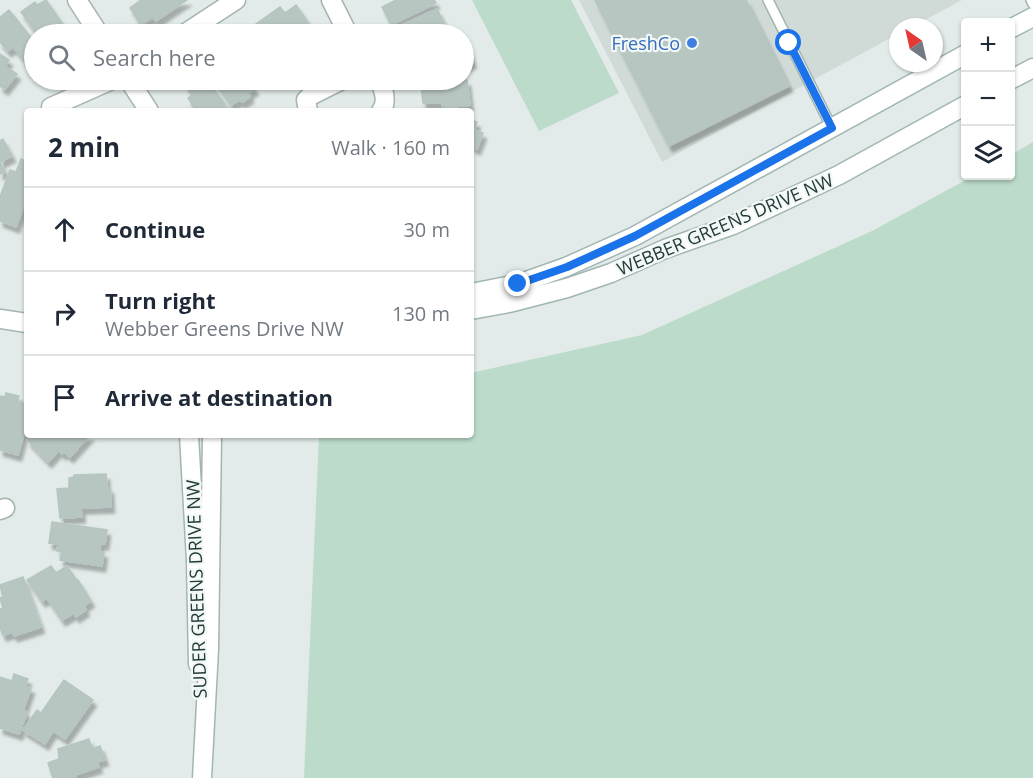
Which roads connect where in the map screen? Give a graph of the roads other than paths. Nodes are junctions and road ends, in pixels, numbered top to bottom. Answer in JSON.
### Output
{"nodes":[{"id":1,"x":76,"y":0,"type":"edge"},
{"id":2,"x":236,"y":0,"type":"edge"},
{"id":3,"x":331,"y":0,"type":"edge"},
{"id":4,"x":768,"y":0,"type":"edge"},
{"id":5,"x":1031,"y":0,"type":"edge"},
{"id":6,"x":1033,"y":4,"type":"edge"},
{"id":7,"x":1033,"y":17,"type":"edge"},
{"id":8,"x":92,"y":24,"type":"edge"},
{"id":9,"x":199,"y":24,"type":"edge"},
{"id":10,"x":343,"y":24,"type":"edge"},
{"id":11,"x":1015,"y":27,"type":"edge"},
{"id":12,"x":961,"y":57,"type":"edge"},
{"id":13,"x":1033,"y":68,"type":"edge"},
{"id":14,"x":1015,"y":78,"type":"edge"},
{"id":15,"x":89,"y":90,"type":"edge"},
{"id":16,"x":135,"y":90,"type":"edge"},
{"id":17,"x":322,"y":90,"type":"edge"},
{"id":18,"x":384,"y":90,"type":"edge"},
{"id":19,"x":51,"y":107,"type":"dead end"},
{"id":20,"x":147,"y":108,"type":"edge"},
{"id":21,"x":307,"y":108,"type":"edge"},
{"id":22,"x":383,"y":108,"type":"edge"},
{"id":23,"x":961,"y":108,"type":"edge"},
{"id":24,"x":832,"y":128,"type":"junction"},
{"id":25,"x":474,"y":292,"type":"edge"},
{"id":26,"x":474,"y":309,"type":"edge"},
{"id":27,"x":0,"y":319,"type":"edge"},
{"id":28,"x":24,"y":323,"type":"edge"},
{"id":29,"x":189,"y":438,"type":"edge"},
{"id":30,"x":215,"y":438,"type":"edge"},
{"id":31,"x":203,"y":743,"type":"junction"},
{"id":32,"x":202,"y":778,"type":"edge"}],
"edges":[{"from":1,"to":8,"type":"main road"},
{"from":2,"to":9,"type":"main road"},
{"from":3,"to":10,"type":"main road"},
{"from":4,"to":24,"type":"lane"},
{"from":5,"to":6,"type":"lane"},
{"from":7,"to":11,"type":"main road"},
{"from":12,"to":24,"type":"main road","name":"WEBBER GREENS DRIVE NW"},
{"from":13,"to":14,"type":"main road"},
{"from":15,"to":19,"type":"main road"},
{"from":16,"to":20,"type":"main road"},
{"from":17,"to":21,"type":"main road"},
{"from":18,"to":22,"type":"main road"},
{"from":23,"to":26,"type":"main road","name":"WEBBER GREENS DRIVE NW"},
{"from":24,"to":25,"type":"main road","name":"WEBBER GREENS DRIVE NW"},
{"from":27,"to":28,"type":"main road"},
{"from":29,"to":31,"type":"main road","name":"SUDER GREENS DRIVE NW"},
{"from":30,"to":31,"type":"main road","name":"SUDER GREENS DRIVE NW"},
{"from":31,"to":32,"type":"main road","name":"SUDER GREENS DRIVE NW"}]}
